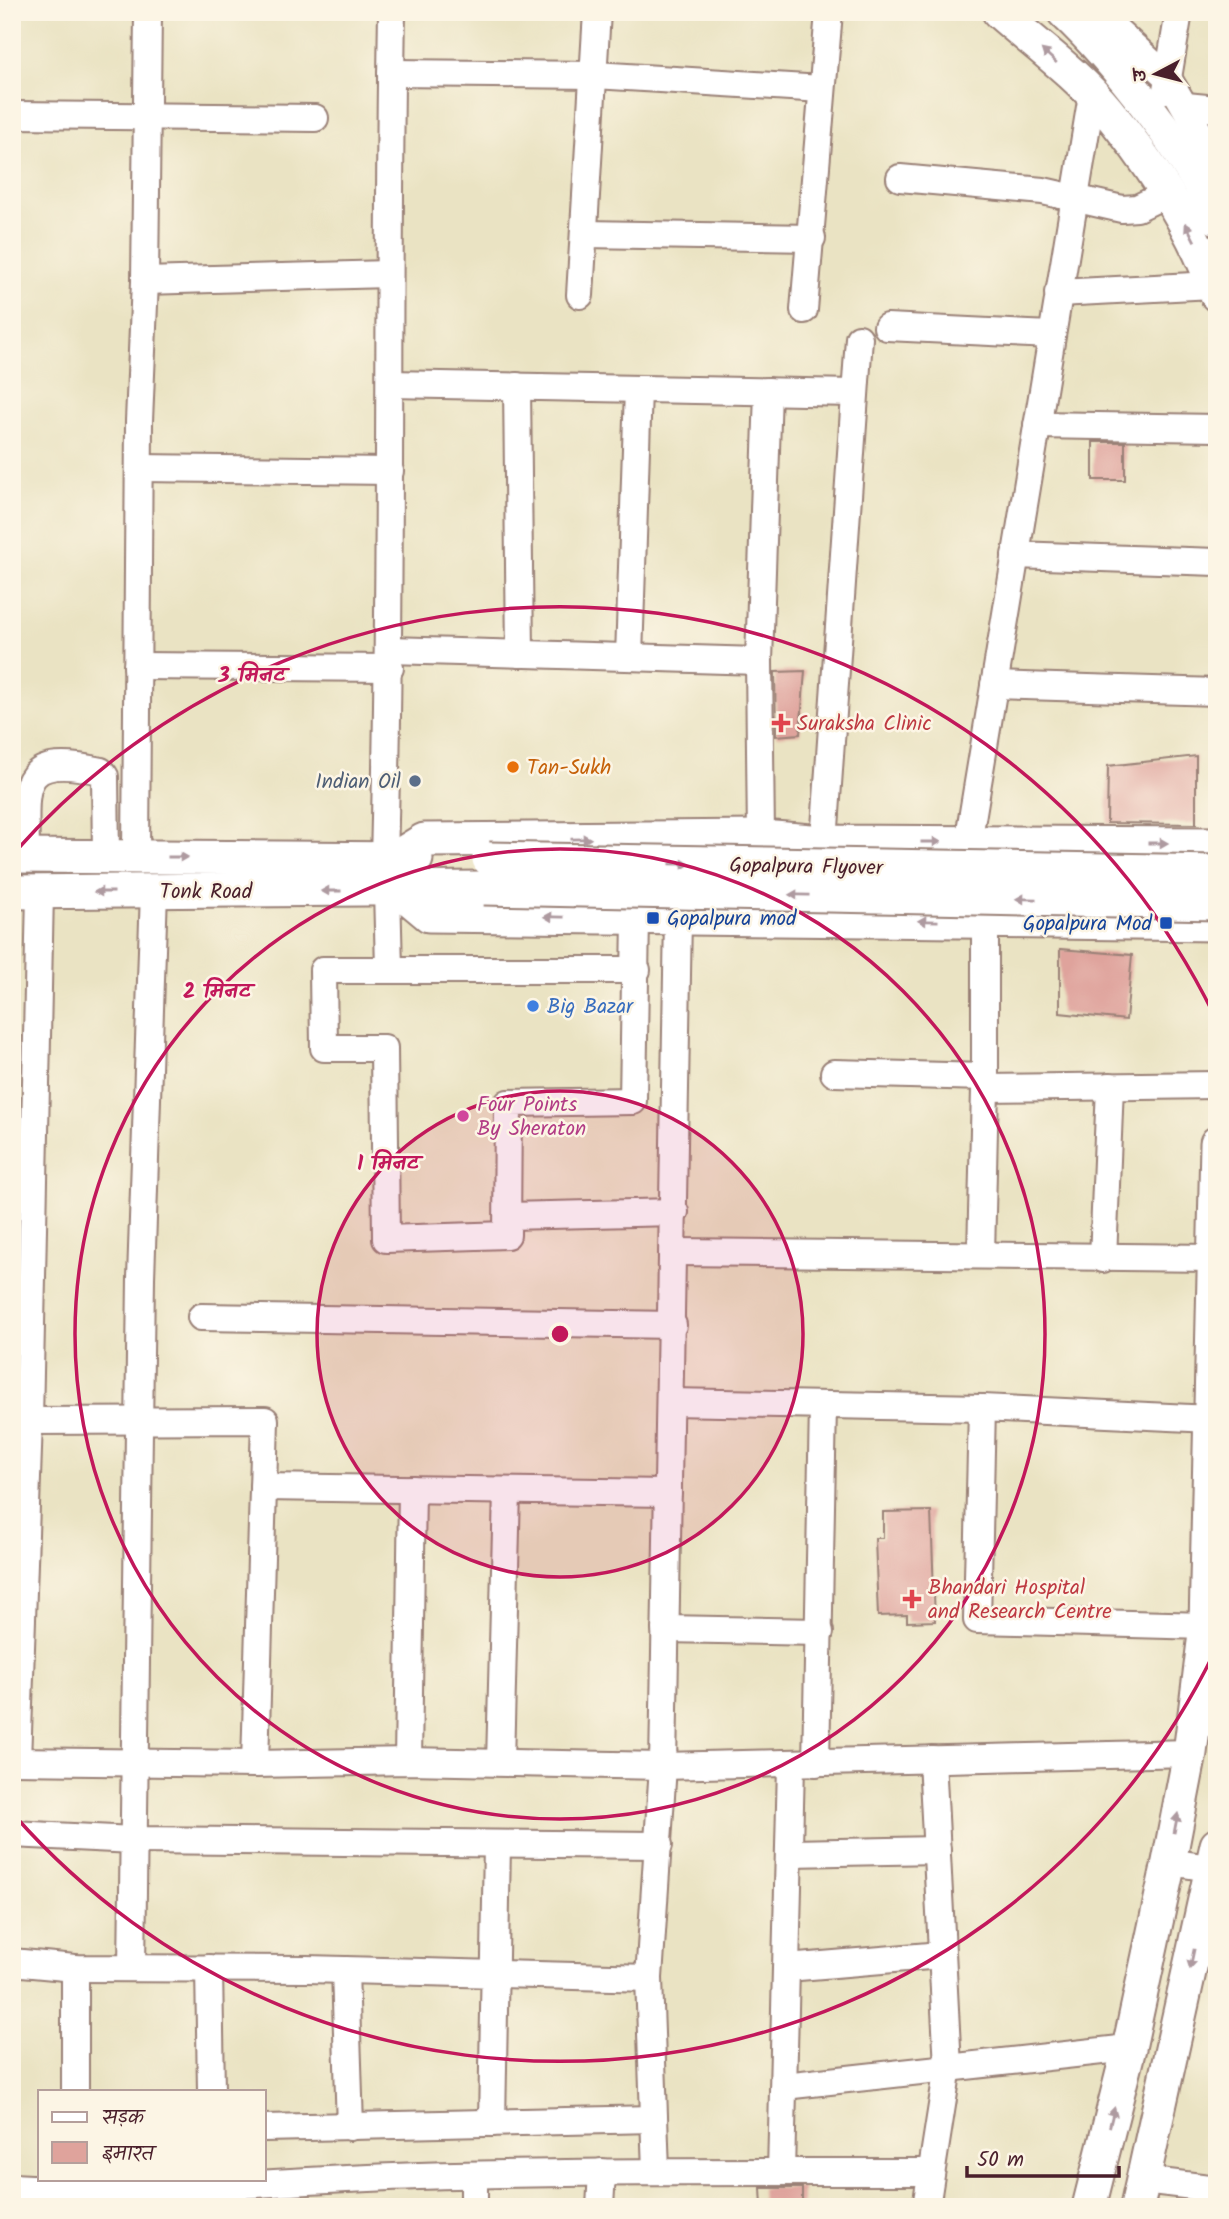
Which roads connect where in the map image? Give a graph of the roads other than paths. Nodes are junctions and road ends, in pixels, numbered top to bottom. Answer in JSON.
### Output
{"nodes":[{"id":1,"x":148,"y":12,"type":"edge"},
{"id":2,"x":392,"y":12,"type":"edge"},
{"id":3,"x":597,"y":12,"type":"edge"},
{"id":4,"x":829,"y":12,"type":"edge"},
{"id":5,"x":999,"y":12,"type":"edge"},
{"id":6,"x":1064,"y":12,"type":"edge"},
{"id":7,"x":1097,"y":12,"type":"edge"},
{"id":8,"x":1179,"y":12,"type":"edge"},
{"id":9,"x":391,"y":73,"type":"junction"},
{"id":10,"x":595,"y":75,"type":"junction"},
{"id":11,"x":1168,"y":78,"type":"junction"},
{"id":12,"x":822,"y":89,"type":"junction"},
{"id":13,"x":1092,"y":95,"type":"junction"},
{"id":14,"x":1217,"y":109,"type":"edge"},
{"id":15,"x":12,"y":115,"type":"edge"},
{"id":16,"x":148,"y":116,"type":"junction"},
{"id":17,"x":1173,"y":116,"type":"junction"},
{"id":18,"x":315,"y":118,"type":"dead end"},
{"id":19,"x":1217,"y":163,"type":"edge"},
{"id":20,"x":900,"y":178,"type":"dead end"},
{"id":21,"x":1166,"y":194,"type":"junction"},
{"id":22,"x":1075,"y":196,"type":"junction"},
{"id":23,"x":1217,"y":218,"type":"edge"},
{"id":24,"x":585,"y":234,"type":"junction"},
{"id":25,"x":812,"y":238,"type":"junction"},
{"id":26,"x":388,"y":274,"type":"junction"},
{"id":27,"x":145,"y":281,"type":"junction"},
{"id":28,"x":1215,"y":290,"type":"edge"},
{"id":29,"x":1058,"y":293,"type":"junction"},
{"id":30,"x":580,"y":295,"type":"dead end"},
{"id":31,"x":804,"y":310,"type":"dead end"},
{"id":32,"x":887,"y":327,"type":"dead end"},
{"id":33,"x":1051,"y":335,"type":"junction"},
{"id":34,"x":859,"y":338,"type":"dead end"},
{"id":35,"x":390,"y":384,"type":"junction"},
{"id":36,"x":517,"y":386,"type":"junction"},
{"id":37,"x":638,"y":389,"type":"junction"},
{"id":38,"x":768,"y":391,"type":"junction"},
{"id":39,"x":854,"y":393,"type":"junction"},
{"id":40,"x":1037,"y":425,"type":"junction"},
{"id":41,"x":1217,"y":428,"type":"edge"},
{"id":42,"x":139,"y":468,"type":"junction"},
{"id":43,"x":390,"y":471,"type":"junction"},
{"id":44,"x":1015,"y":555,"type":"junction"},
{"id":45,"x":1217,"y":562,"type":"edge"},
{"id":46,"x":520,"y":654,"type":"junction"},
{"id":47,"x":629,"y":657,"type":"junction"},
{"id":48,"x":390,"y":659,"type":"junction"},
{"id":49,"x":759,"y":661,"type":"junction"},
{"id":50,"x":137,"y":666,"type":"junction"},
{"id":51,"x":995,"y":685,"type":"junction"},
{"id":52,"x":1217,"y":692,"type":"edge"},
{"id":53,"x":761,"y":837,"type":"junction"},
{"id":54,"x":824,"y":842,"type":"junction"},
{"id":55,"x":882,"y":842,"type":"junction"},
{"id":56,"x":968,"y":843,"type":"junction"},
{"id":57,"x":1217,"y":844,"type":"edge"},
{"id":58,"x":19,"y":856,"type":"edge"},
{"id":59,"x":121,"y":856,"type":"junction"},
{"id":60,"x":1217,"y":872,"type":"edge"},
{"id":61,"x":391,"y":874,"type":"junction"},
{"id":62,"x":487,"y":874,"type":"junction"},
{"id":63,"x":154,"y":891,"type":"junction"},
{"id":64,"x":26,"y":892,"type":"edge"},
{"id":65,"x":1217,"y":903,"type":"edge"},
{"id":66,"x":636,"y":918,"type":"junction"},
{"id":67,"x":678,"y":918,"type":"junction"},
{"id":68,"x":881,"y":920,"type":"junction"},
{"id":69,"x":985,"y":921,"type":"junction"},
{"id":70,"x":1217,"y":924,"type":"edge"},
{"id":71,"x":389,"y":969,"type":"junction"},
{"id":72,"x":636,"y":970,"type":"junction"},
{"id":73,"x":834,"y":1073,"type":"dead end"},
{"id":74,"x":985,"y":1082,"type":"junction"},
{"id":75,"x":1217,"y":1085,"type":"edge"},
{"id":76,"x":1110,"y":1086,"type":"junction"},
{"id":77,"x":633,"y":1101,"type":"junction"},
{"id":78,"x":676,"y":1101,"type":"junction"},
{"id":79,"x":1217,"y":1143,"type":"edge"},
{"id":80,"x":675,"y":1212,"type":"junction"},
{"id":81,"x":514,"y":1215,"type":"junction"},
{"id":82,"x":674,"y":1252,"type":"junction"},
{"id":83,"x":981,"y":1254,"type":"junction"},
{"id":84,"x":1214,"y":1258,"type":"junction"},
{"id":85,"x":1103,"y":1259,"type":"junction"},
{"id":86,"x":201,"y":1317,"type":"dead end"},
{"id":87,"x":673,"y":1325,"type":"junction"},
{"id":88,"x":671,"y":1402,"type":"junction"},
{"id":89,"x":823,"y":1406,"type":"junction"},
{"id":90,"x":982,"y":1408,"type":"junction"},
{"id":91,"x":1210,"y":1419,"type":"junction"},
{"id":92,"x":21,"y":1420,"type":"edge"},
{"id":93,"x":139,"y":1422,"type":"junction"},
{"id":94,"x":263,"y":1487,"type":"junction"},
{"id":95,"x":412,"y":1489,"type":"junction"},
{"id":96,"x":507,"y":1491,"type":"junction"},
{"id":97,"x":668,"y":1493,"type":"junction"},
{"id":98,"x":1206,"y":1626,"type":"junction"},
{"id":99,"x":665,"y":1629,"type":"junction"},
{"id":100,"x":820,"y":1632,"type":"junction"},
{"id":101,"x":1190,"y":1753,"type":"junction"},
{"id":102,"x":932,"y":1759,"type":"junction"},
{"id":103,"x":15,"y":1761,"type":"edge"},
{"id":104,"x":408,"y":1761,"type":"junction"},
{"id":105,"x":500,"y":1762,"type":"junction"},
{"id":106,"x":134,"y":1763,"type":"junction"},
{"id":107,"x":255,"y":1764,"type":"junction"},
{"id":108,"x":804,"y":1764,"type":"junction"},
{"id":109,"x":663,"y":1766,"type":"junction"},
{"id":110,"x":12,"y":1833,"type":"edge"},
{"id":111,"x":134,"y":1840,"type":"junction"},
{"id":112,"x":497,"y":1844,"type":"junction"},
{"id":113,"x":659,"y":1845,"type":"junction"},
{"id":114,"x":937,"y":1850,"type":"junction"},
{"id":115,"x":791,"y":1853,"type":"junction"},
{"id":116,"x":1216,"y":1861,"type":"edge"},
{"id":117,"x":1169,"y":1862,"type":"junction"},
{"id":118,"x":941,"y":1955,"type":"junction"},
{"id":119,"x":12,"y":1962,"type":"edge"},
{"id":120,"x":75,"y":1968,"type":"junction"},
{"id":121,"x":132,"y":1968,"type":"junction"},
{"id":122,"x":209,"y":1968,"type":"junction"},
{"id":123,"x":787,"y":1968,"type":"junction"},
{"id":124,"x":345,"y":1970,"type":"junction"},
{"id":125,"x":495,"y":1974,"type":"junction"},
{"id":126,"x":649,"y":1978,"type":"junction"},
{"id":127,"x":1129,"y":2048,"type":"junction"},
{"id":128,"x":948,"y":2067,"type":"junction"},
{"id":129,"x":784,"y":2086,"type":"junction"},
{"id":130,"x":75,"y":2090,"type":"edge"},
{"id":131,"x":211,"y":2090,"type":"edge"},
{"id":132,"x":654,"y":2119,"type":"junction"},
{"id":133,"x":492,"y":2123,"type":"junction"},
{"id":134,"x":350,"y":2127,"type":"junction"},
{"id":135,"x":266,"y":2128,"type":"edge"},
{"id":136,"x":656,"y":2171,"type":"junction"},
{"id":137,"x":602,"y":2172,"type":"junction"},
{"id":138,"x":781,"y":2172,"type":"junction"},
{"id":139,"x":931,"y":2172,"type":"junction"},
{"id":140,"x":474,"y":2175,"type":"junction"},
{"id":141,"x":212,"y":2182,"type":"edge"},
{"id":142,"x":76,"y":2185,"type":"edge"},
{"id":143,"x":12,"y":2187,"type":"edge"},
{"id":144,"x":1213,"y":2189,"type":"edge"},
{"id":145,"x":1140,"y":2194,"type":"edge"},
{"id":146,"x":106,"y":2198,"type":"edge"},
{"id":147,"x":474,"y":2207,"type":"edge"},
{"id":148,"x":600,"y":2207,"type":"edge"},
{"id":149,"x":926,"y":2207,"type":"edge"},
{"id":150,"x":1089,"y":2207,"type":"edge"}],
"edges":[{"from":1,"to":16,"type":"street"},
{"from":2,"to":9,"type":"street"},
{"from":3,"to":10,"type":"street"},
{"from":4,"to":12,"type":"street"},
{"from":13,"to":5,"type":"main road","one_way":true},
{"from":6,"to":17,"type":"main road"},
{"from":7,"to":11,"type":"street"},
{"from":8,"to":11,"type":"street"},
{"from":9,"to":10,"type":"street"},
{"from":9,"to":26,"type":"street"},
{"from":10,"to":12,"type":"street"},
{"from":10,"to":24,"type":"street"},
{"from":11,"to":17,"type":"street"},
{"from":12,"to":25,"type":"street"},
{"from":13,"to":21,"type":"main road"},
{"from":13,"to":22,"type":"street"},
{"from":14,"to":17,"type":"street"},
{"from":15,"to":16,"type":"street"},
{"from":16,"to":18,"type":"street"},
{"from":16,"to":27,"type":"street"},
{"from":17,"to":19,"type":"street"},
{"from":17,"to":23,"type":"main road"},
{"from":20,"to":22,"type":"street"},
{"from":21,"to":22,"type":"street"},
{"from":28,"to":21,"type":"main road","one_way":true},
{"from":22,"to":29,"type":"street"},
{"from":24,"to":25,"type":"street"},
{"from":24,"to":30,"type":"street"},
{"from":25,"to":31,"type":"street"},
{"from":26,"to":27,"type":"street"},
{"from":26,"to":35,"type":"street"},
{"from":27,"to":42,"type":"street"},
{"from":28,"to":29,"type":"street"},
{"from":29,"to":33,"type":"street"},
{"from":32,"to":33,"type":"street"},
{"from":33,"to":40,"type":"street"},
{"from":34,"to":39,"type":"street"},
{"from":35,"to":36,"type":"street"},
{"from":35,"to":43,"type":"street"},
{"from":36,"to":37,"type":"street"},
{"from":36,"to":46,"type":"street"},
{"from":37,"to":38,"type":"street"},
{"from":37,"to":47,"type":"street"},
{"from":38,"to":39,"type":"street"},
{"from":38,"to":49,"type":"street"},
{"from":39,"to":54,"type":"street"},
{"from":40,"to":41,"type":"street"},
{"from":40,"to":44,"type":"street"},
{"from":42,"to":43,"type":"street"},
{"from":42,"to":50,"type":"street"},
{"from":43,"to":48,"type":"street"},
{"from":44,"to":45,"type":"street"},
{"from":44,"to":51,"type":"street"},
{"from":46,"to":47,"type":"street"},
{"from":46,"to":48,"type":"street"},
{"from":47,"to":49,"type":"street"},
{"from":48,"to":50,"type":"street"},
{"from":48,"to":61,"type":"street"},
{"from":49,"to":53,"type":"street"},
{"from":50,"to":59,"type":"street"},
{"from":51,"to":52,"type":"street"},
{"from":51,"to":56,"type":"street"},
{"from":53,"to":54,"type":"main road"},
{"from":61,"to":53,"type":"main road","one_way":true},
{"from":54,"to":55,"type":"main road"},
{"from":55,"to":56,"type":"main road","one_way":true},
{"from":55,"to":68,"type":"main road"},
{"from":56,"to":57,"type":"main road","one_way":true},
{"from":58,"to":59,"type":"main road","name":"Tonk Road"},
{"from":58,"to":59,"type":"street"},
{"from":59,"to":61,"type":"main road","name":"Tonk Road","one_way":true},
{"from":62,"to":60,"type":"main road","name":"Gopalpura Flyover","one_way":true,"bridge":true},
{"from":61,"to":62,"type":"main road","name":"Gopalpura Flyover"},
{"from":61,"to":63,"type":"main road","name":"Tonk Road","one_way":true},
{"from":66,"to":61,"type":"main road","one_way":true},
{"from":61,"to":71,"type":"street"},
{"from":65,"to":62,"type":"main road","name":"Gopalpura Flyover","one_way":true,"bridge":true},
{"from":63,"to":64,"type":"main road","name":"Tonk Road","one_way":true},
{"from":63,"to":93,"type":"street"},
{"from":64,"to":92,"type":"street"},
{"from":66,"to":67,"type":"main road"},
{"from":66,"to":72,"type":"street"},
{"from":67,"to":68,"type":"main road"},
{"from":67,"to":78,"type":"street"},
{"from":69,"to":68,"type":"main road","one_way":true},
{"from":69,"to":70,"type":"main road"},
{"from":69,"to":74,"type":"street"},
{"from":71,"to":72,"type":"street"},
{"from":71,"to":81,"type":"street"},
{"from":72,"to":77,"type":"street"},
{"from":73,"to":74,"type":"street"},
{"from":74,"to":76,"type":"street"},
{"from":74,"to":83,"type":"street"},
{"from":75,"to":76,"type":"street"},
{"from":76,"to":85,"type":"street"},
{"from":77,"to":78,"type":"street"},
{"from":77,"to":81,"type":"street"},
{"from":78,"to":80,"type":"street"},
{"from":79,"to":84,"type":"main road"},
{"from":80,"to":81,"type":"street"},
{"from":80,"to":82,"type":"street"},
{"from":82,"to":83,"type":"street"},
{"from":82,"to":87,"type":"street"},
{"from":83,"to":85,"type":"street"},
{"from":84,"to":85,"type":"street"},
{"from":84,"to":91,"type":"main road"},
{"from":86,"to":87,"type":"street"},
{"from":87,"to":88,"type":"street"},
{"from":88,"to":89,"type":"street"},
{"from":88,"to":97,"type":"street"},
{"from":89,"to":90,"type":"street"},
{"from":89,"to":100,"type":"street"},
{"from":90,"to":91,"type":"street"},
{"from":90,"to":98,"type":"street"},
{"from":91,"to":98,"type":"main road"},
{"from":92,"to":93,"type":"street"},
{"from":92,"to":103,"type":"street"},
{"from":93,"to":94,"type":"street"},
{"from":93,"to":106,"type":"street"},
{"from":94,"to":95,"type":"street"},
{"from":94,"to":107,"type":"street"},
{"from":95,"to":96,"type":"street"},
{"from":95,"to":104,"type":"street"},
{"from":96,"to":97,"type":"street"},
{"from":96,"to":105,"type":"street"},
{"from":97,"to":99,"type":"street"},
{"from":98,"to":101,"type":"main road"},
{"from":99,"to":100,"type":"street"},
{"from":99,"to":109,"type":"street"},
{"from":100,"to":108,"type":"street"},
{"from":101,"to":102,"type":"street"},
{"from":117,"to":101,"type":"main road","one_way":true},
{"from":102,"to":108,"type":"street"},
{"from":102,"to":114,"type":"street"},
{"from":103,"to":106,"type":"street"},
{"from":104,"to":105,"type":"street"},
{"from":104,"to":107,"type":"street"},
{"from":105,"to":109,"type":"street"},
{"from":106,"to":107,"type":"street"},
{"from":106,"to":111,"type":"street"},
{"from":108,"to":109,"type":"street"},
{"from":108,"to":115,"type":"street"},
{"from":109,"to":113,"type":"street"},
{"from":110,"to":111,"type":"street"},
{"from":111,"to":112,"type":"street"},
{"from":111,"to":121,"type":"street"},
{"from":112,"to":113,"type":"street"},
{"from":112,"to":125,"type":"street"},
{"from":113,"to":126,"type":"street"},
{"from":114,"to":115,"type":"street"},
{"from":114,"to":118,"type":"street"},
{"from":115,"to":123,"type":"street"},
{"from":116,"to":117,"type":"street"},
{"from":116,"to":145,"type":"main road","one_way":true},
{"from":117,"to":127,"type":"main road"},
{"from":118,"to":123,"type":"street"},
{"from":118,"to":128,"type":"street"},
{"from":119,"to":120,"type":"street"},
{"from":120,"to":121,"type":"street"},
{"from":120,"to":130,"type":"street"},
{"from":121,"to":122,"type":"street"},
{"from":122,"to":124,"type":"street"},
{"from":122,"to":131,"type":"street"},
{"from":123,"to":129,"type":"street"},
{"from":124,"to":125,"type":"street"},
{"from":124,"to":134,"type":"street"},
{"from":125,"to":126,"type":"street"},
{"from":125,"to":133,"type":"street"},
{"from":126,"to":132,"type":"street"},
{"from":127,"to":128,"type":"street"},
{"from":150,"to":127,"type":"main road","one_way":true},
{"from":128,"to":129,"type":"street"},
{"from":128,"to":139,"type":"street"},
{"from":129,"to":138,"type":"street"},
{"from":132,"to":133,"type":"street"},
{"from":132,"to":136,"type":"street"},
{"from":133,"to":134,"type":"street"},
{"from":134,"to":135,"type":"street"},
{"from":136,"to":137,"type":"street"},
{"from":136,"to":138,"type":"street"},
{"from":137,"to":140,"type":"street"},
{"from":137,"to":148,"type":"street"},
{"from":138,"to":139,"type":"street"},
{"from":139,"to":149,"type":"street"},
{"from":140,"to":141,"type":"street"},
{"from":140,"to":147,"type":"street"},
{"from":141,"to":146,"type":"street"},
{"from":142,"to":143,"type":"street"},
{"from":142,"to":146,"type":"street"},
{"from":144,"to":145,"type":"street"}]}
